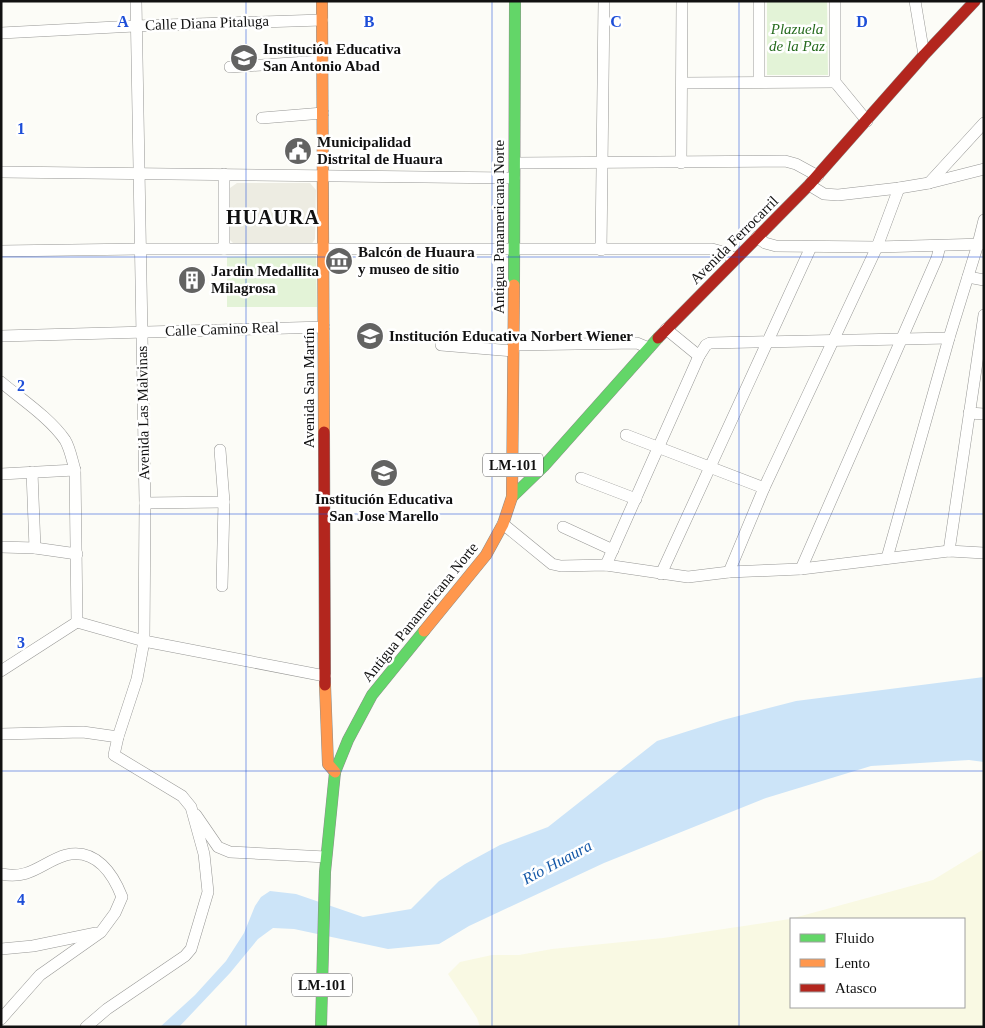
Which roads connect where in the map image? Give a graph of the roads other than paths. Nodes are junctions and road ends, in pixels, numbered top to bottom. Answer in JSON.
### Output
{"nodes":[{"id":1,"x":136,"y":1,"type":"edge"},
{"id":2,"x":322,"y":1,"type":"edge"},
{"id":3,"x":515,"y":1,"type":"edge"},
{"id":4,"x":604,"y":1,"type":"edge"},
{"id":5,"x":682,"y":1,"type":"edge"},
{"id":6,"x":759,"y":1,"type":"edge"},
{"id":7,"x":835,"y":1,"type":"edge"},
{"id":8,"x":915,"y":1,"type":"edge"},
{"id":9,"x":976,"y":1,"type":"edge"},
{"id":10,"x":984,"y":7,"type":"edge"},
{"id":11,"x":322,"y":20,"type":"junction"},
{"id":12,"x":135,"y":26,"type":"junction"},
{"id":13,"x":1,"y":33,"type":"edge"},
{"id":14,"x":924,"y":55,"type":"junction"},
{"id":15,"x":322,"y":62,"type":"junction"},
{"id":16,"x":230,"y":67,"type":"dead end"},
{"id":17,"x":759,"y":82,"type":"junction"},
{"id":18,"x":835,"y":82,"type":"junction"},
{"id":19,"x":682,"y":83,"type":"junction"},
{"id":20,"x":323,"y":113,"type":"junction"},
{"id":21,"x":262,"y":118,"type":"dead end"},
{"id":22,"x":867,"y":121,"type":"junction"},
{"id":23,"x":984,"y":123,"type":"edge"},
{"id":24,"x":515,"y":163,"type":"junction"},
{"id":25,"x":602,"y":163,"type":"junction"},
{"id":26,"x":681,"y":163,"type":"junction"},
{"id":27,"x":984,"y":169,"type":"edge"},
{"id":28,"x":1,"y":172,"type":"edge"},
{"id":29,"x":138,"y":173,"type":"junction"},
{"id":30,"x":224,"y":174,"type":"junction"},
{"id":31,"x":323,"y":176,"type":"junction"},
{"id":32,"x":818,"y":176,"type":"junction"},
{"id":33,"x":514,"y":178,"type":"junction"},
{"id":34,"x":929,"y":183,"type":"junction"},
{"id":35,"x":809,"y":185,"type":"junction"},
{"id":36,"x":899,"y":188,"type":"junction"},
{"id":37,"x":984,"y":220,"type":"edge"},
{"id":38,"x":757,"y":237,"type":"junction"},
{"id":39,"x":981,"y":244,"type":"edge"},
{"id":40,"x":811,"y":246,"type":"junction"},
{"id":41,"x":940,"y":246,"type":"junction"},
{"id":42,"x":877,"y":247,"type":"junction"},
{"id":43,"x":140,"y":249,"type":"junction"},
{"id":44,"x":224,"y":249,"type":"junction"},
{"id":45,"x":323,"y":249,"type":"junction"},
{"id":46,"x":514,"y":250,"type":"junction"},
{"id":47,"x":601,"y":250,"type":"junction"},
{"id":48,"x":1,"y":251,"type":"edge"},
{"id":49,"x":735,"y":259,"type":"junction"},
{"id":50,"x":968,"y":277,"type":"junction"},
{"id":51,"x":984,"y":280,"type":"edge"},
{"id":52,"x":984,"y":315,"type":"edge"},
{"id":53,"x":324,"y":327,"type":"junction"},
{"id":54,"x":666,"y":329,"type":"junction"},
{"id":55,"x":141,"y":332,"type":"junction"},
{"id":56,"x":1,"y":336,"type":"edge"},
{"id":57,"x":949,"y":338,"type":"junction"},
{"id":58,"x":902,"y":340,"type":"junction"},
{"id":59,"x":834,"y":341,"type":"junction"},
{"id":60,"x":769,"y":342,"type":"junction"},
{"id":61,"x":441,"y":346,"type":"dead end"},
{"id":62,"x":514,"y":348,"type":"junction"},
{"id":63,"x":649,"y":348,"type":"junction"},
{"id":64,"x":699,"y":356,"type":"junction"},
{"id":65,"x":1,"y":382,"type":"edge"},
{"id":66,"x":970,"y":413,"type":"junction"},
{"id":67,"x":984,"y":414,"type":"edge"},
{"id":68,"x":626,"y":435,"type":"dead end"},
{"id":69,"x":660,"y":447,"type":"junction"},
{"id":70,"x":220,"y":450,"type":"dead end"},
{"id":71,"x":710,"y":468,"type":"junction"},
{"id":72,"x":75,"y":470,"type":"junction"},
{"id":73,"x":32,"y":472,"type":"junction"},
{"id":74,"x":1,"y":474,"type":"edge"},
{"id":75,"x":581,"y":478,"type":"dead end"},
{"id":76,"x":764,"y":488,"type":"junction"},
{"id":77,"x":512,"y":498,"type":"junction"},
{"id":78,"x":636,"y":499,"type":"junction"},
{"id":79,"x":224,"y":502,"type":"junction"},
{"id":80,"x":145,"y":503,"type":"junction"},
{"id":81,"x":503,"y":524,"type":"junction"},
{"id":82,"x":563,"y":527,"type":"dead end"},
{"id":83,"x":1,"y":547,"type":"edge"},
{"id":84,"x":35,"y":548,"type":"junction"},
{"id":85,"x":613,"y":550,"type":"junction"},
{"id":86,"x":949,"y":550,"type":"junction"},
{"id":87,"x":984,"y":553,"type":"edge"},
{"id":88,"x":77,"y":554,"type":"junction"},
{"id":89,"x":887,"y":558,"type":"junction"},
{"id":90,"x":606,"y":565,"type":"junction"},
{"id":91,"x":801,"y":569,"type":"junction"},
{"id":92,"x":729,"y":572,"type":"junction"},
{"id":93,"x":661,"y":574,"type":"junction"},
{"id":94,"x":222,"y":586,"type":"dead end"},
{"id":95,"x":77,"y":622,"type":"junction"},
{"id":96,"x":144,"y":641,"type":"junction"},
{"id":97,"x":1,"y":671,"type":"edge"},
{"id":98,"x":325,"y":676,"type":"junction"},
{"id":99,"x":1,"y":734,"type":"edge"},
{"id":100,"x":118,"y":737,"type":"junction"},
{"id":101,"x":335,"y":772,"type":"junction"},
{"id":102,"x":191,"y":807,"type":"junction"},
{"id":103,"x":326,"y":857,"type":"junction"},
{"id":104,"x":1,"y":874,"type":"edge"},
{"id":105,"x":101,"y":932,"type":"junction"},
{"id":106,"x":1,"y":949,"type":"edge"},
{"id":107,"x":1,"y":1019,"type":"edge"},
{"id":108,"x":321,"y":1022,"type":"edge"},
{"id":109,"x":86,"y":1027,"type":"edge"},
{"id":110,"x":309,"y":1027,"type":"edge"}],
"edges":[{"from":1,"to":12,"type":"street","name":"Avenida Las Malvinas"},
{"from":2,"to":11,"type":"main road","name":"Avenida San Martín","number":"LM-101"},
{"from":3,"to":24,"type":"main road","name":"Antigua Panamericana Norte","number":"LM-101"},
{"from":4,"to":25,"type":"street"},
{"from":5,"to":19,"type":"street"},
{"from":6,"to":17,"type":"street"},
{"from":7,"to":18,"type":"street"},
{"from":8,"to":14,"type":"street"},
{"from":9,"to":10,"type":"street"},
{"from":9,"to":14,"type":"main road","name":"Avenida Ferrocarril"},
{"from":11,"to":12,"type":"street","name":"Calle Diana Pitaluga"},
{"from":11,"to":15,"type":"main road","name":"Avenida San Martín","number":"LM-101"},
{"from":12,"to":13,"type":"street","name":"Calle Diana Pitaluga"},
{"from":12,"to":29,"type":"street","name":"Avenida Las Malvinas"},
{"from":14,"to":22,"type":"main road","name":"Avenida Ferrocarril"},
{"from":15,"to":16,"type":"street"},
{"from":15,"to":20,"type":"main road","name":"Avenida San Martín","number":"LM-101"},
{"from":17,"to":18,"type":"street"},
{"from":17,"to":19,"type":"street"},
{"from":18,"to":22,"type":"street"},
{"from":19,"to":26,"type":"street"},
{"from":20,"to":21,"type":"street"},
{"from":20,"to":31,"type":"main road","name":"Avenida San Martín","number":"LM-101"},
{"from":22,"to":32,"type":"main road","name":"Avenida Ferrocarril"},
{"from":23,"to":34,"type":"street"},
{"from":24,"to":25,"type":"street"},
{"from":24,"to":33,"type":"main road","name":"Antigua Panamericana Norte","number":"LM-101"},
{"from":25,"to":26,"type":"street"},
{"from":25,"to":47,"type":"street"},
{"from":26,"to":32,"type":"street"},
{"from":27,"to":34,"type":"street"},
{"from":28,"to":29,"type":"street"},
{"from":29,"to":30,"type":"street"},
{"from":29,"to":43,"type":"street","name":"Avenida Las Malvinas"},
{"from":30,"to":31,"type":"street"},
{"from":30,"to":44,"type":"street"},
{"from":31,"to":33,"type":"street"},
{"from":31,"to":45,"type":"main road","name":"Avenida San Martín","number":"LM-101"},
{"from":32,"to":35,"type":"main road","name":"Avenida Ferrocarril"},
{"from":33,"to":46,"type":"main road","name":"Antigua Panamericana Norte","number":"LM-101"},
{"from":34,"to":36,"type":"street"},
{"from":35,"to":36,"type":"street"},
{"from":35,"to":38,"type":"main road","name":"Avenida Ferrocarril"},
{"from":36,"to":42,"type":"street"},
{"from":37,"to":39,"type":"street"},
{"from":38,"to":40,"type":"street"},
{"from":38,"to":49,"type":"main road","name":"Avenida Ferrocarril"},
{"from":39,"to":41,"type":"street"},
{"from":39,"to":50,"type":"street"},
{"from":40,"to":42,"type":"street"},
{"from":40,"to":60,"type":"street"},
{"from":41,"to":42,"type":"street"},
{"from":41,"to":58,"type":"street"},
{"from":42,"to":59,"type":"street"},
{"from":43,"to":44,"type":"street"},
{"from":43,"to":48,"type":"street"},
{"from":43,"to":55,"type":"street","name":"Avenida Las Malvinas"},
{"from":44,"to":45,"type":"street"},
{"from":45,"to":46,"type":"street"},
{"from":45,"to":53,"type":"main road","name":"Avenida San Martín","number":"LM-101"},
{"from":46,"to":47,"type":"street"},
{"from":46,"to":62,"type":"main road","name":"Antigua Panamericana Norte","number":"LM-101"},
{"from":47,"to":49,"type":"street"},
{"from":49,"to":54,"type":"main road","name":"Avenida Ferrocarril"},
{"from":50,"to":51,"type":"street"},
{"from":50,"to":57,"type":"street"},
{"from":52,"to":66,"type":"street"},
{"from":53,"to":55,"type":"street","name":"Calle Camino Real"},
{"from":53,"to":98,"type":"main road","name":"Avenida San Martín","number":"LM-101"},
{"from":54,"to":63,"type":"main road","name":"Avenida Ferrocarril"},
{"from":54,"to":64,"type":"street"},
{"from":55,"to":56,"type":"street","name":"Calle Camino Real"},
{"from":55,"to":80,"type":"street","name":"Avenida Las Malvinas"},
{"from":57,"to":58,"type":"street"},
{"from":57,"to":89,"type":"street"},
{"from":58,"to":59,"type":"street"},
{"from":58,"to":91,"type":"street"},
{"from":59,"to":60,"type":"street"},
{"from":59,"to":76,"type":"street"},
{"from":60,"to":64,"type":"street"},
{"from":60,"to":71,"type":"street"},
{"from":61,"to":62,"type":"street"},
{"from":62,"to":63,"type":"street"},
{"from":62,"to":77,"type":"main road","name":"Antigua Panamericana Norte","number":"LM-101"},
{"from":63,"to":77,"type":"main road","name":"Avenida Ferrocarril"},
{"from":64,"to":69,"type":"street"},
{"from":65,"to":72,"type":"street"},
{"from":66,"to":67,"type":"street"},
{"from":66,"to":86,"type":"street"},
{"from":68,"to":69,"type":"street"},
{"from":69,"to":71,"type":"street"},
{"from":69,"to":78,"type":"street"},
{"from":70,"to":79,"type":"street"},
{"from":71,"to":76,"type":"street"},
{"from":71,"to":93,"type":"street"},
{"from":72,"to":73,"type":"street"},
{"from":72,"to":88,"type":"street"},
{"from":73,"to":74,"type":"street"},
{"from":73,"to":84,"type":"street"},
{"from":75,"to":78,"type":"street"},
{"from":76,"to":92,"type":"street"},
{"from":77,"to":81,"type":"main road","name":"Antigua Panamericana Norte","number":"LM-101"},
{"from":78,"to":85,"type":"street"},
{"from":79,"to":80,"type":"street"},
{"from":79,"to":94,"type":"street"},
{"from":80,"to":96,"type":"street","name":"Avenida Las Malvinas"},
{"from":81,"to":90,"type":"street"},
{"from":81,"to":101,"type":"main road","name":"Antigua Panamericana Norte","number":"LM-101"},
{"from":82,"to":85,"type":"street"},
{"from":83,"to":84,"type":"street"},
{"from":84,"to":88,"type":"street"},
{"from":85,"to":90,"type":"street"},
{"from":86,"to":87,"type":"street"},
{"from":86,"to":89,"type":"street"},
{"from":88,"to":95,"type":"street"},
{"from":89,"to":91,"type":"street"},
{"from":90,"to":93,"type":"street"},
{"from":91,"to":92,"type":"street"},
{"from":92,"to":93,"type":"street"},
{"from":95,"to":96,"type":"street"},
{"from":95,"to":97,"type":"street"},
{"from":96,"to":98,"type":"street"},
{"from":96,"to":100,"type":"street","name":"Avenida Las Malvinas"},
{"from":98,"to":101,"type":"main road","name":"Avenida San Martín","number":"LM-101"},
{"from":99,"to":100,"type":"street"},
{"from":100,"to":102,"type":"street"},
{"from":101,"to":103,"type":"main road","name":"Antigua Panamericana Norte","number":"LM-101"},
{"from":102,"to":103,"type":"street"},
{"from":102,"to":109,"type":"street"},
{"from":103,"to":108,"type":"main road","name":"Antigua Panamericana Norte","number":"LM-101"},
{"from":104,"to":105,"type":"street"},
{"from":105,"to":106,"type":"street"},
{"from":105,"to":107,"type":"street"},
{"from":108,"to":110,"type":"main road"}]}
